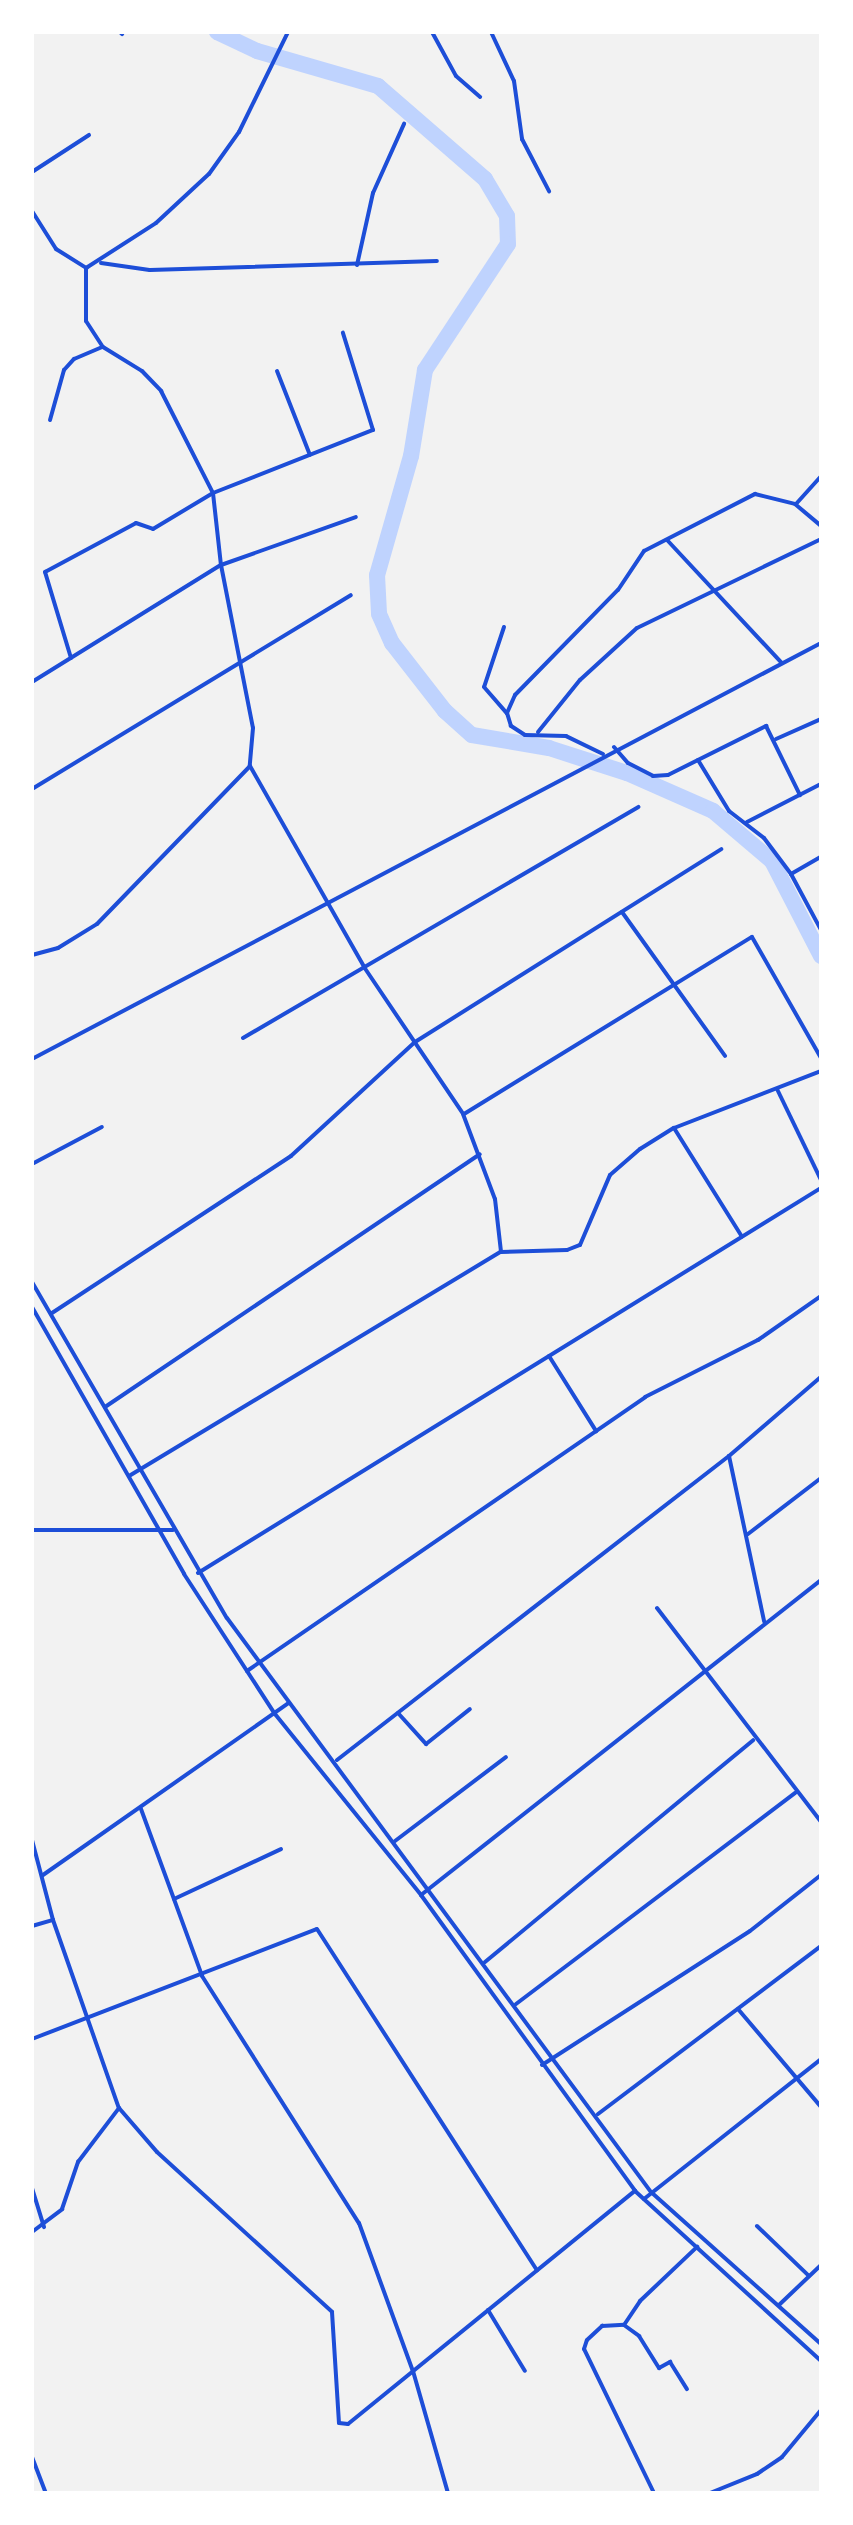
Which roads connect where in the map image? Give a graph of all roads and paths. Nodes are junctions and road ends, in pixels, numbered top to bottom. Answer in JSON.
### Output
{"nodes":[{"id":1,"x":288,"y":32,"type":"edge"},
{"id":2,"x":432,"y":32,"type":"edge"},
{"id":3,"x":491,"y":32,"type":"edge"},
{"id":4,"x":480,"y":97,"type":"dead end"},
{"id":5,"x":404,"y":124,"type":"dead end"},
{"id":6,"x":89,"y":135,"type":"dead end"},
{"id":7,"x":32,"y":172,"type":"edge"},
{"id":8,"x":549,"y":191,"type":"dead end"},
{"id":9,"x":32,"y":211,"type":"edge"},
{"id":10,"x":437,"y":261,"type":"dead end"},
{"id":11,"x":100,"y":263,"type":"junction"},
{"id":12,"x":357,"y":265,"type":"junction"},
{"id":13,"x":86,"y":268,"type":"junction"},
{"id":14,"x":343,"y":333,"type":"dead end"},
{"id":15,"x":103,"y":347,"type":"junction"},
{"id":16,"x":277,"y":371,"type":"dead end"},
{"id":17,"x":50,"y":420,"type":"dead end"},
{"id":18,"x":310,"y":455,"type":"junction"},
{"id":19,"x":821,"y":476,"type":"edge"},
{"id":20,"x":213,"y":493,"type":"junction"},
{"id":21,"x":795,"y":504,"type":"junction"},
{"id":22,"x":356,"y":517,"type":"dead end"},
{"id":23,"x":821,"y":526,"type":"edge"},
{"id":24,"x":821,"y":539,"type":"edge"},
{"id":25,"x":668,"y":541,"type":"junction"},
{"id":26,"x":221,"y":565,"type":"junction"},
{"id":27,"x":713,"y":591,"type":"junction"},
{"id":28,"x":351,"y":595,"type":"dead end"},
{"id":29,"x":504,"y":627,"type":"dead end"},
{"id":30,"x":821,"y":643,"type":"edge"},
{"id":31,"x":71,"y":658,"type":"junction"},
{"id":32,"x":241,"y":660,"type":"junction"},
{"id":33,"x":781,"y":662,"type":"junction"},
{"id":34,"x":32,"y":682,"type":"edge"},
{"id":35,"x":507,"y":713,"type":"junction"},
{"id":36,"x":821,"y":719,"type":"edge"},
{"id":37,"x":538,"y":732,"type":"junction"},
{"id":38,"x":776,"y":739,"type":"junction"},
{"id":39,"x":614,"y":747,"type":"junction"},
{"id":40,"x":601,"y":756,"type":"junction"},
{"id":41,"x":698,"y":760,"type":"junction"},
{"id":42,"x":250,"y":766,"type":"junction"},
{"id":43,"x":821,"y":784,"type":"edge"},
{"id":44,"x":33,"y":787,"type":"edge"},
{"id":45,"x":800,"y":795,"type":"junction"},
{"id":46,"x":638,"y":807,"type":"dead end"},
{"id":47,"x":747,"y":822,"type":"junction"},
{"id":48,"x":721,"y":849,"type":"dead end"},
{"id":49,"x":821,"y":857,"type":"edge"},
{"id":50,"x":791,"y":874,"type":"junction"},
{"id":51,"x":327,"y":904,"type":"junction"},
{"id":52,"x":622,"y":912,"type":"junction"},
{"id":53,"x":821,"y":930,"type":"edge"},
{"id":54,"x":32,"y":955,"type":"edge"},
{"id":55,"x":364,"y":967,"type":"junction"},
{"id":56,"x":674,"y":986,"type":"junction"},
{"id":57,"x":243,"y":1038,"type":"dead end"},
{"id":58,"x":415,"y":1042,"type":"junction"},
{"id":59,"x":725,"y":1056,"type":"dead end"},
{"id":60,"x":821,"y":1058,"type":"edge"},
{"id":61,"x":32,"y":1059,"type":"edge"},
{"id":62,"x":821,"y":1071,"type":"edge"},
{"id":63,"x":777,"y":1089,"type":"junction"},
{"id":64,"x":463,"y":1114,"type":"junction"},
{"id":65,"x":102,"y":1127,"type":"dead end"},
{"id":66,"x":674,"y":1128,"type":"junction"},
{"id":67,"x":480,"y":1154,"type":"junction"},
{"id":68,"x":32,"y":1164,"type":"edge"},
{"id":69,"x":821,"y":1180,"type":"edge"},
{"id":70,"x":821,"y":1188,"type":"edge"},
{"id":71,"x":742,"y":1237,"type":"junction"},
{"id":72,"x":501,"y":1252,"type":"junction"},
{"id":73,"x":32,"y":1282,"type":"edge"},
{"id":74,"x":821,"y":1296,"type":"edge"},
{"id":75,"x":32,"y":1307,"type":"edge"},
{"id":76,"x":52,"y":1313,"type":"junction"},
{"id":77,"x":549,"y":1356,"type":"junction"},
{"id":78,"x":821,"y":1377,"type":"edge"},
{"id":79,"x":105,"y":1407,"type":"junction"},
{"id":80,"x":596,"y":1431,"type":"junction"},
{"id":81,"x":729,"y":1456,"type":"junction"},
{"id":82,"x":139,"y":1468,"type":"junction"},
{"id":83,"x":129,"y":1476,"type":"junction"},
{"id":84,"x":821,"y":1478,"type":"edge"},
{"id":85,"x":32,"y":1530,"type":"edge"},
{"id":86,"x":160,"y":1530,"type":"junction"},
{"id":87,"x":173,"y":1530,"type":"junction"},
{"id":88,"x":748,"y":1534,"type":"junction"},
{"id":89,"x":198,"y":1573,"type":"junction"},
{"id":90,"x":821,"y":1580,"type":"edge"},
{"id":91,"x":657,"y":1608,"type":"dead end"},
{"id":92,"x":764,"y":1623,"type":"junction"},
{"id":93,"x":259,"y":1662,"type":"junction"},
{"id":94,"x":247,"y":1671,"type":"junction"},
{"id":95,"x":703,"y":1672,"type":"junction"},
{"id":96,"x":289,"y":1703,"type":"junction"},
{"id":97,"x":470,"y":1709,"type":"dead end"},
{"id":98,"x":398,"y":1713,"type":"junction"},
{"id":99,"x":275,"y":1714,"type":"junction"},
{"id":100,"x":753,"y":1740,"type":"junction"},
{"id":101,"x":506,"y":1757,"type":"dead end"},
{"id":102,"x":336,"y":1761,"type":"junction"},
{"id":103,"x":795,"y":1793,"type":"junction"},
{"id":104,"x":141,"y":1809,"type":"junction"},
{"id":105,"x":821,"y":1822,"type":"edge"},
{"id":106,"x":32,"y":1840,"type":"edge"},
{"id":107,"x":395,"y":1841,"type":"junction"},
{"id":108,"x":281,"y":1849,"type":"dead end"},
{"id":109,"x":43,"y":1875,"type":"junction"},
{"id":110,"x":821,"y":1875,"type":"edge"},
{"id":111,"x":430,"y":1889,"type":"junction"},
{"id":112,"x":421,"y":1895,"type":"junction"},
{"id":113,"x":174,"y":1899,"type":"junction"},
{"id":114,"x":53,"y":1920,"type":"junction"},
{"id":115,"x":32,"y":1926,"type":"edge"},
{"id":116,"x":821,"y":1946,"type":"edge"},
{"id":117,"x":485,"y":1962,"type":"junction"},
{"id":118,"x":202,"y":1976,"type":"junction"},
{"id":119,"x":516,"y":2005,"type":"junction"},
{"id":120,"x":738,"y":2009,"type":"junction"},
{"id":121,"x":86,"y":2019,"type":"junction"},
{"id":122,"x":32,"y":2039,"type":"edge"},
{"id":123,"x":554,"y":2058,"type":"junction"},
{"id":124,"x":821,"y":2059,"type":"edge"},
{"id":125,"x":541,"y":2065,"type":"junction"},
{"id":126,"x":794,"y":2080,"type":"junction"},
{"id":127,"x":821,"y":2107,"type":"edge"},
{"id":128,"x":119,"y":2108,"type":"junction"},
{"id":129,"x":598,"y":2114,"type":"junction"},
{"id":130,"x":32,"y":2188,"type":"edge"},
{"id":131,"x":635,"y":2191,"type":"junction"},
{"id":132,"x":651,"y":2192,"type":"junction"},
{"id":133,"x":644,"y":2199,"type":"junction"},
{"id":134,"x":757,"y":2226,"type":"dead end"},
{"id":135,"x":44,"y":2227,"type":"junction"},
{"id":136,"x":32,"y":2232,"type":"edge"},
{"id":137,"x":697,"y":2247,"type":"junction"},
{"id":138,"x":821,"y":2265,"type":"edge"},
{"id":139,"x":537,"y":2270,"type":"junction"},
{"id":140,"x":809,"y":2276,"type":"junction"},
{"id":141,"x":780,"y":2304,"type":"junction"},
{"id":142,"x":488,"y":2310,"type":"junction"},
{"id":143,"x":624,"y":2325,"type":"junction"},
{"id":144,"x":821,"y":2344,"type":"edge"},
{"id":145,"x":821,"y":2361,"type":"edge"},
{"id":146,"x":413,"y":2371,"type":"junction"},
{"id":147,"x":525,"y":2371,"type":"dead end"},
{"id":148,"x":687,"y":2389,"type":"dead end"},
{"id":149,"x":821,"y":2410,"type":"edge"},
{"id":150,"x":32,"y":2457,"type":"edge"},
{"id":151,"x":46,"y":2493,"type":"edge"},
{"id":152,"x":448,"y":2493,"type":"edge"},
{"id":153,"x":654,"y":2493,"type":"edge"},
{"id":154,"x":710,"y":2493,"type":"edge"}],
"edges":[{"from":1,"to":11,"type":"street"},
{"from":2,"to":4,"type":"street"},
{"from":3,"to":8,"type":"street"},
{"from":5,"to":12,"type":"street"},
{"from":6,"to":7,"type":"street"},
{"from":9,"to":13,"type":"street"},
{"from":10,"to":12,"type":"street"},
{"from":11,"to":12,"type":"street"},
{"from":11,"to":13,"type":"street"},
{"from":13,"to":15,"type":"street"},
{"from":14,"to":18,"type":"street"},
{"from":15,"to":17,"type":"street"},
{"from":15,"to":20,"type":"street"},
{"from":16,"to":18,"type":"street"},
{"from":18,"to":20,"type":"street"},
{"from":19,"to":21,"type":"street"},
{"from":20,"to":26,"type":"street"},
{"from":20,"to":31,"type":"street"},
{"from":21,"to":23,"type":"street"},
{"from":21,"to":25,"type":"street"},
{"from":22,"to":26,"type":"street"},
{"from":24,"to":27,"type":"street"},
{"from":25,"to":27,"type":"street"},
{"from":25,"to":35,"type":"street"},
{"from":26,"to":31,"type":"street"},
{"from":26,"to":32,"type":"street"},
{"from":27,"to":33,"type":"street"},
{"from":27,"to":37,"type":"street"},
{"from":28,"to":32,"type":"street"},
{"from":29,"to":35,"type":"street"},
{"from":30,"to":33,"type":"street"},
{"from":31,"to":34,"type":"street"},
{"from":32,"to":42,"type":"street"},
{"from":32,"to":44,"type":"street"},
{"from":33,"to":39,"type":"street"},
{"from":35,"to":37,"type":"street"},
{"from":36,"to":38,"type":"street"},
{"from":37,"to":40,"type":"street"},
{"from":38,"to":41,"type":"street"},
{"from":38,"to":45,"type":"street"},
{"from":39,"to":40,"type":"street"},
{"from":39,"to":41,"type":"street"},
{"from":40,"to":51,"type":"street"},
{"from":41,"to":47,"type":"street"},
{"from":42,"to":51,"type":"street"},
{"from":42,"to":54,"type":"street"},
{"from":43,"to":45,"type":"street"},
{"from":45,"to":47,"type":"street"},
{"from":46,"to":55,"type":"street"},
{"from":47,"to":50,"type":"street"},
{"from":48,"to":52,"type":"street"},
{"from":49,"to":50,"type":"street"},
{"from":50,"to":53,"type":"street"},
{"from":51,"to":55,"type":"street"},
{"from":51,"to":61,"type":"street"},
{"from":52,"to":56,"type":"street"},
{"from":52,"to":58,"type":"street"},
{"from":55,"to":57,"type":"street"},
{"from":55,"to":58,"type":"street"},
{"from":56,"to":59,"type":"street"},
{"from":56,"to":60,"type":"street"},
{"from":56,"to":64,"type":"street"},
{"from":58,"to":64,"type":"street"},
{"from":58,"to":76,"type":"street"},
{"from":62,"to":63,"type":"street"},
{"from":63,"to":66,"type":"street"},
{"from":63,"to":69,"type":"street"},
{"from":64,"to":67,"type":"street"},
{"from":65,"to":68,"type":"street"},
{"from":66,"to":71,"type":"street"},
{"from":66,"to":72,"type":"street"},
{"from":67,"to":72,"type":"street"},
{"from":67,"to":79,"type":"street"},
{"from":70,"to":71,"type":"street"},
{"from":71,"to":77,"type":"street"},
{"from":72,"to":82,"type":"street"},
{"from":73,"to":76,"type":"street"},
{"from":74,"to":80,"type":"street"},
{"from":75,"to":83,"type":"street"},
{"from":76,"to":79,"type":"street"},
{"from":77,"to":80,"type":"street"},
{"from":77,"to":89,"type":"street"},
{"from":78,"to":81,"type":"street"},
{"from":79,"to":82,"type":"street"},
{"from":80,"to":93,"type":"street"},
{"from":81,"to":88,"type":"street"},
{"from":81,"to":98,"type":"street"},
{"from":82,"to":83,"type":"street"},
{"from":82,"to":87,"type":"street"},
{"from":83,"to":86,"type":"street"},
{"from":84,"to":88,"type":"street"},
{"from":85,"to":86,"type":"street"},
{"from":86,"to":87,"type":"street"},
{"from":86,"to":94,"type":"street"},
{"from":87,"to":89,"type":"street"},
{"from":88,"to":92,"type":"street"},
{"from":89,"to":93,"type":"street"},
{"from":90,"to":92,"type":"street"},
{"from":91,"to":95,"type":"street"},
{"from":92,"to":95,"type":"street"},
{"from":93,"to":94,"type":"street"},
{"from":93,"to":96,"type":"street"},
{"from":94,"to":99,"type":"street"},
{"from":95,"to":100,"type":"street"},
{"from":95,"to":111,"type":"street"},
{"from":96,"to":99,"type":"street"},
{"from":96,"to":102,"type":"street"},
{"from":97,"to":98,"type":"street"},
{"from":98,"to":102,"type":"street"},
{"from":99,"to":104,"type":"street"},
{"from":99,"to":112,"type":"street"},
{"from":100,"to":103,"type":"street"},
{"from":100,"to":117,"type":"street"},
{"from":101,"to":107,"type":"street"},
{"from":102,"to":107,"type":"street"},
{"from":103,"to":105,"type":"street"},
{"from":103,"to":119,"type":"street"},
{"from":104,"to":109,"type":"street"},
{"from":104,"to":113,"type":"street"},
{"from":106,"to":109,"type":"street"},
{"from":107,"to":111,"type":"street"},
{"from":108,"to":113,"type":"street"},
{"from":109,"to":114,"type":"street"},
{"from":110,"to":123,"type":"street"},
{"from":111,"to":112,"type":"street"},
{"from":111,"to":117,"type":"street"},
{"from":112,"to":125,"type":"street"},
{"from":113,"to":118,"type":"street"},
{"from":114,"to":115,"type":"street"},
{"from":114,"to":121,"type":"street"},
{"from":116,"to":120,"type":"street"},
{"from":117,"to":119,"type":"street"},
{"from":118,"to":121,"type":"street"},
{"from":118,"to":139,"type":"street"},
{"from":118,"to":146,"type":"street"},
{"from":119,"to":123,"type":"street"},
{"from":120,"to":126,"type":"street"},
{"from":120,"to":129,"type":"street"},
{"from":121,"to":122,"type":"street"},
{"from":121,"to":128,"type":"street"},
{"from":123,"to":125,"type":"street"},
{"from":123,"to":129,"type":"street"},
{"from":124,"to":126,"type":"street"},
{"from":125,"to":131,"type":"street"},
{"from":126,"to":127,"type":"street"},
{"from":126,"to":132,"type":"street"},
{"from":128,"to":135,"type":"street"},
{"from":128,"to":146,"type":"street"},
{"from":129,"to":132,"type":"street"},
{"from":130,"to":135,"type":"street"},
{"from":131,"to":133,"type":"street"},
{"from":131,"to":139,"type":"street"},
{"from":132,"to":133,"type":"street"},
{"from":132,"to":141,"type":"street"},
{"from":133,"to":137,"type":"street"},
{"from":134,"to":140,"type":"street"},
{"from":135,"to":136,"type":"street"},
{"from":137,"to":143,"type":"street"},
{"from":137,"to":145,"type":"street"},
{"from":138,"to":140,"type":"street"},
{"from":139,"to":142,"type":"street"},
{"from":140,"to":141,"type":"street"},
{"from":141,"to":144,"type":"street"},
{"from":142,"to":146,"type":"street"},
{"from":142,"to":147,"type":"street"},
{"from":143,"to":148,"type":"street"},
{"from":143,"to":153,"type":"street"},
{"from":146,"to":152,"type":"street"},
{"from":149,"to":154,"type":"street"},
{"from":150,"to":151,"type":"street"}]}
